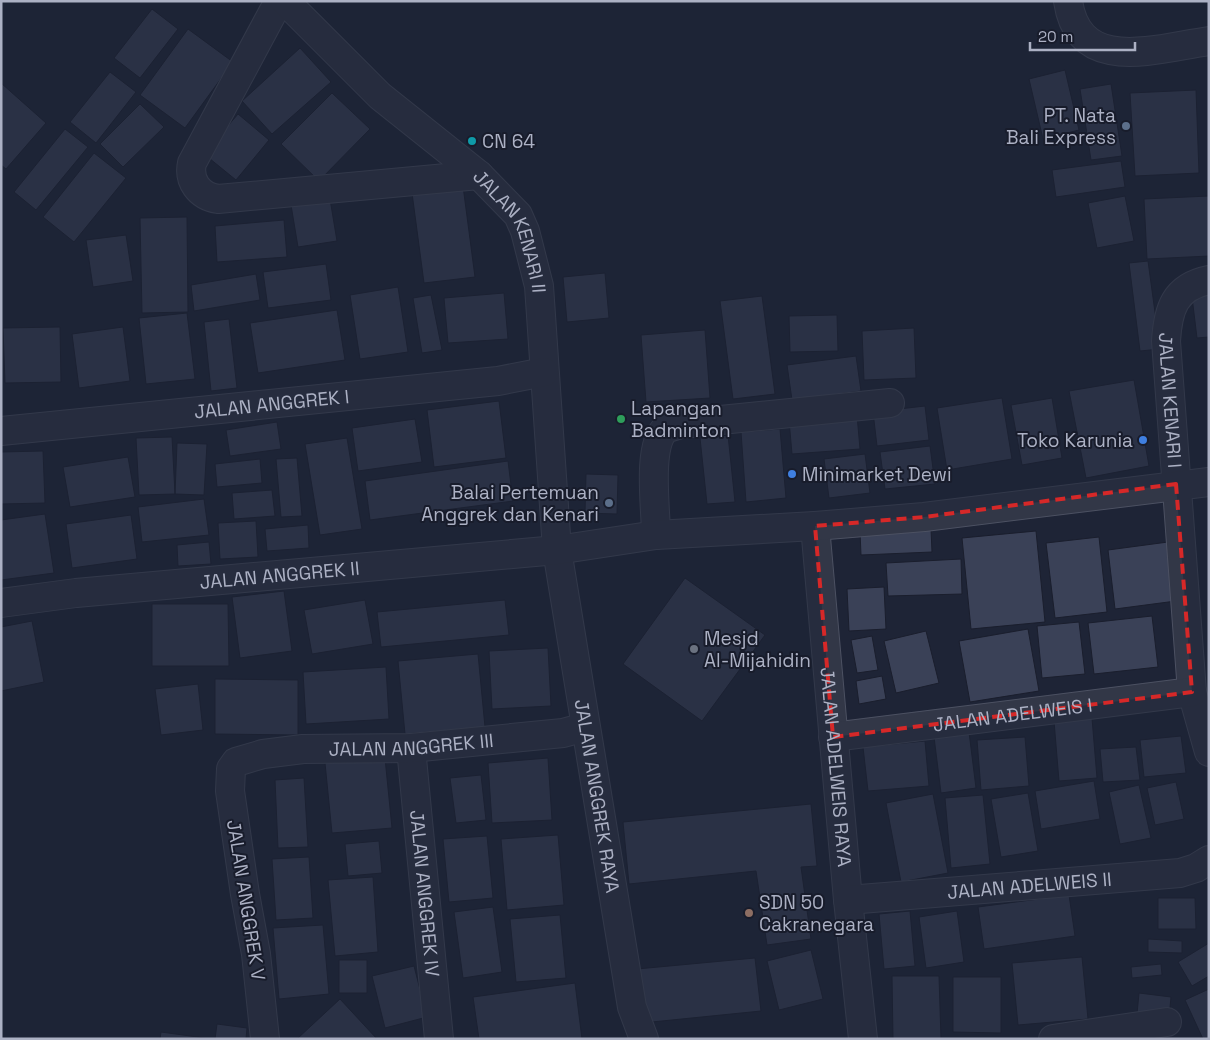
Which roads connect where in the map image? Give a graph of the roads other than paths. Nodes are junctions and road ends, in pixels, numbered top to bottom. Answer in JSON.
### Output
{"nodes":[{"id":1,"x":279,"y":1,"type":"edge"},
{"id":2,"x":285,"y":1,"type":"edge"},
{"id":3,"x":1068,"y":1,"type":"edge"},
{"id":4,"x":1209,"y":41,"type":"edge"},
{"id":5,"x":479,"y":175,"type":"junction"},
{"id":6,"x":1209,"y":280,"type":"edge"},
{"id":7,"x":544,"y":372,"type":"junction"},
{"id":8,"x":890,"y":403,"type":"dead end"},
{"id":9,"x":1,"y":432,"type":"edge"},
{"id":10,"x":1209,"y":482,"type":"edge"},
{"id":11,"x":1176,"y":484,"type":"junction"},
{"id":12,"x":815,"y":526,"type":"junction"},
{"id":13,"x":656,"y":535,"type":"junction"},
{"id":14,"x":557,"y":550,"type":"junction"},
{"id":15,"x":1,"y":603,"type":"edge"},
{"id":16,"x":1192,"y":692,"type":"junction"},
{"id":17,"x":584,"y":727,"type":"junction"},
{"id":18,"x":832,"y":737,"type":"junction"},
{"id":19,"x":411,"y":748,"type":"junction"},
{"id":20,"x":1209,"y":752,"type":"edge"},
{"id":21,"x":236,"y":762,"type":"joint"},
{"id":22,"x":1209,"y":860,"type":"edge"},
{"id":23,"x":848,"y":900,"type":"junction"},
{"id":24,"x":1167,"y":1022,"type":"dead end"},
{"id":25,"x":265,"y":1039,"type":"edge"},
{"id":26,"x":439,"y":1039,"type":"edge"},
{"id":27,"x":644,"y":1039,"type":"edge"},
{"id":28,"x":863,"y":1039,"type":"edge"},
{"id":29,"x":1053,"y":1039,"type":"edge"}],
"edges":[{"from":1,"to":5,"type":"street"},
{"from":2,"to":5,"type":"street","name":"JALAN KENARI II"},
{"from":3,"to":4,"type":"street"},
{"from":5,"to":7,"type":"street","name":"JALAN KENARI II"},
{"from":6,"to":11,"type":"street","name":"JALAN KENARI I"},
{"from":7,"to":9,"type":"street","name":"JALAN ANGGREK I"},
{"from":7,"to":14,"type":"street","name":"JALAN KENARI II"},
{"from":8,"to":13,"type":"street"},
{"from":10,"to":11,"type":"street"},
{"from":11,"to":12,"type":"street"},
{"from":11,"to":16,"type":"street"},
{"from":12,"to":13,"type":"street"},
{"from":12,"to":18,"type":"street","name":"JALAN ADELWEIS RAYA"},
{"from":13,"to":14,"type":"street"},
{"from":14,"to":15,"type":"street","name":"JALAN ANGGREK II"},
{"from":14,"to":17,"type":"street","name":"JALAN ANGGREK RAYA"},
{"from":16,"to":18,"type":"street","name":"JALAN ADELWEIS I"},
{"from":16,"to":20,"type":"street"},
{"from":17,"to":19,"type":"street","name":"JALAN ANGGREK III"},
{"from":17,"to":27,"type":"street","name":"JALAN ANGGREK RAYA"},
{"from":18,"to":23,"type":"street","name":"JALAN ADELWEIS RAYA"},
{"from":19,"to":21,"type":"street","name":"JALAN ANGGREK III"},
{"from":19,"to":26,"type":"street","name":"JALAN ANGGREK IV"},
{"from":21,"to":25,"type":"street","name":"JALAN ANGGREK V"},
{"from":22,"to":23,"type":"street","name":"JALAN ADELWEIS II"},
{"from":23,"to":28,"type":"street","name":"JALAN ADELWEIS RAYA"},
{"from":24,"to":29,"type":"street"}]}
